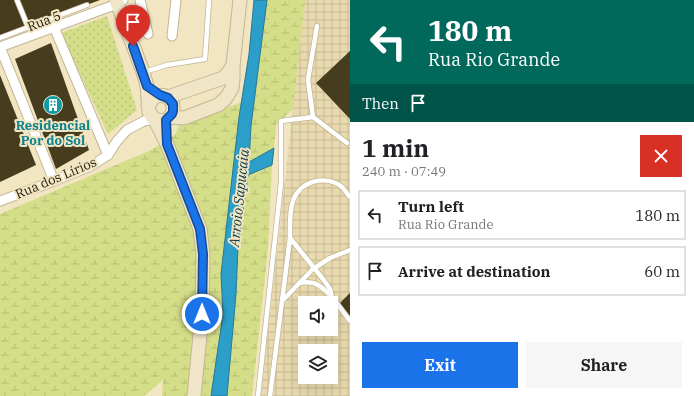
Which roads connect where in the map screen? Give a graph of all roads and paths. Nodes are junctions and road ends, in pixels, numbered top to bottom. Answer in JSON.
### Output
{"nodes":[{"id":1,"x":17,"y":0,"type":"edge"},
{"id":2,"x":140,"y":0,"type":"edge"},
{"id":3,"x":176,"y":0,"type":"edge"},
{"id":4,"x":209,"y":0,"type":"edge"},
{"id":5,"x":240,"y":0,"type":"edge"},
{"id":6,"x":119,"y":1,"type":"edge"},
{"id":7,"x":87,"y":5,"type":"dead end"},
{"id":8,"x":317,"y":26,"type":"dead end"},
{"id":9,"x":28,"y":27,"type":"junction"},
{"id":10,"x":54,"y":27,"type":"junction"},
{"id":11,"x":148,"y":34,"type":"dead end"},
{"id":12,"x":172,"y":36,"type":"dead end"},
{"id":13,"x":0,"y":38,"type":"edge"},
{"id":14,"x":0,"y":47,"type":"edge"},
{"id":15,"x":233,"y":65,"type":"junction"},
{"id":16,"x":143,"y":72,"type":"junction"},
{"id":17,"x":147,"y":86,"type":"junction"},
{"id":18,"x":165,"y":97,"type":"junction"},
{"id":19,"x":155,"y":116,"type":"junction"},
{"id":20,"x":313,"y":118,"type":"junction"},
{"id":21,"x":348,"y":143,"type":"dead end"},
{"id":22,"x":108,"y":155,"type":"junction"},
{"id":23,"x":54,"y":181,"type":"junction"},
{"id":24,"x":350,"y":197,"type":"edge"},
{"id":25,"x":0,"y":201,"type":"edge"},
{"id":26,"x":290,"y":238,"type":"junction"},
{"id":27,"x":350,"y":250,"type":"edge"},
{"id":28,"x":313,"y":268,"type":"junction"},
{"id":29,"x":299,"y":283,"type":"junction"},
{"id":30,"x":330,"y":296,"type":"edge"},
{"id":31,"x":332,"y":296,"type":"edge"},
{"id":32,"x":282,"y":302,"type":"junction"},
{"id":33,"x":338,"y":305,"type":"edge"},
{"id":34,"x":350,"y":320,"type":"edge"},
{"id":35,"x":194,"y":396,"type":"edge"},
{"id":36,"x":258,"y":396,"type":"edge"},
{"id":37,"x":270,"y":396,"type":"edge"}],
"edges":[{"from":1,"to":9,"type":"lane"},
{"from":2,"to":11,"type":"street"},
{"from":3,"to":12,"type":"street"},
{"from":4,"to":16,"type":"lane"},
{"from":5,"to":15,"type":"main road"},
{"from":6,"to":10,"type":"street"},
{"from":6,"to":16,"type":"main road"},
{"from":7,"to":9,"type":"lane","name":"Rua 5"},
{"from":8,"to":20,"type":"lane"},
{"from":9,"to":13,"type":"lane","name":"Rua 5"},
{"from":10,"to":14,"type":"street"},
{"from":10,"to":22,"type":"street"},
{"from":14,"to":23,"type":"street"},
{"from":15,"to":18,"type":"main road"},
{"from":15,"to":19,"type":"main road"},
{"from":16,"to":17,"type":"main road"},
{"from":17,"to":18,"type":"main road"},
{"from":17,"to":19,"type":"main road"},
{"from":18,"to":19,"type":"main road"},
{"from":18,"to":19,"type":"main road"},
{"from":19,"to":22,"type":"street","name":"Rua dos Lírios"},
{"from":19,"to":35,"type":"main road"},
{"from":20,"to":21,"type":"lane"},
{"from":20,"to":36,"type":"lane"},
{"from":22,"to":23,"type":"street","name":"Rua dos Lírios"},
{"from":23,"to":25,"type":"street","name":"Rua dos Lírios"},
{"from":24,"to":26,"type":"lane"},
{"from":26,"to":28,"type":"lane"},
{"from":26,"to":32,"type":"lane"},
{"from":27,"to":28,"type":"lane"},
{"from":28,"to":29,"type":"lane"},
{"from":28,"to":31,"type":"lane"},
{"from":29,"to":30,"type":"lane"},
{"from":29,"to":32,"type":"lane"},
{"from":32,"to":37,"type":"lane"},
{"from":33,"to":34,"type":"lane"}]}
